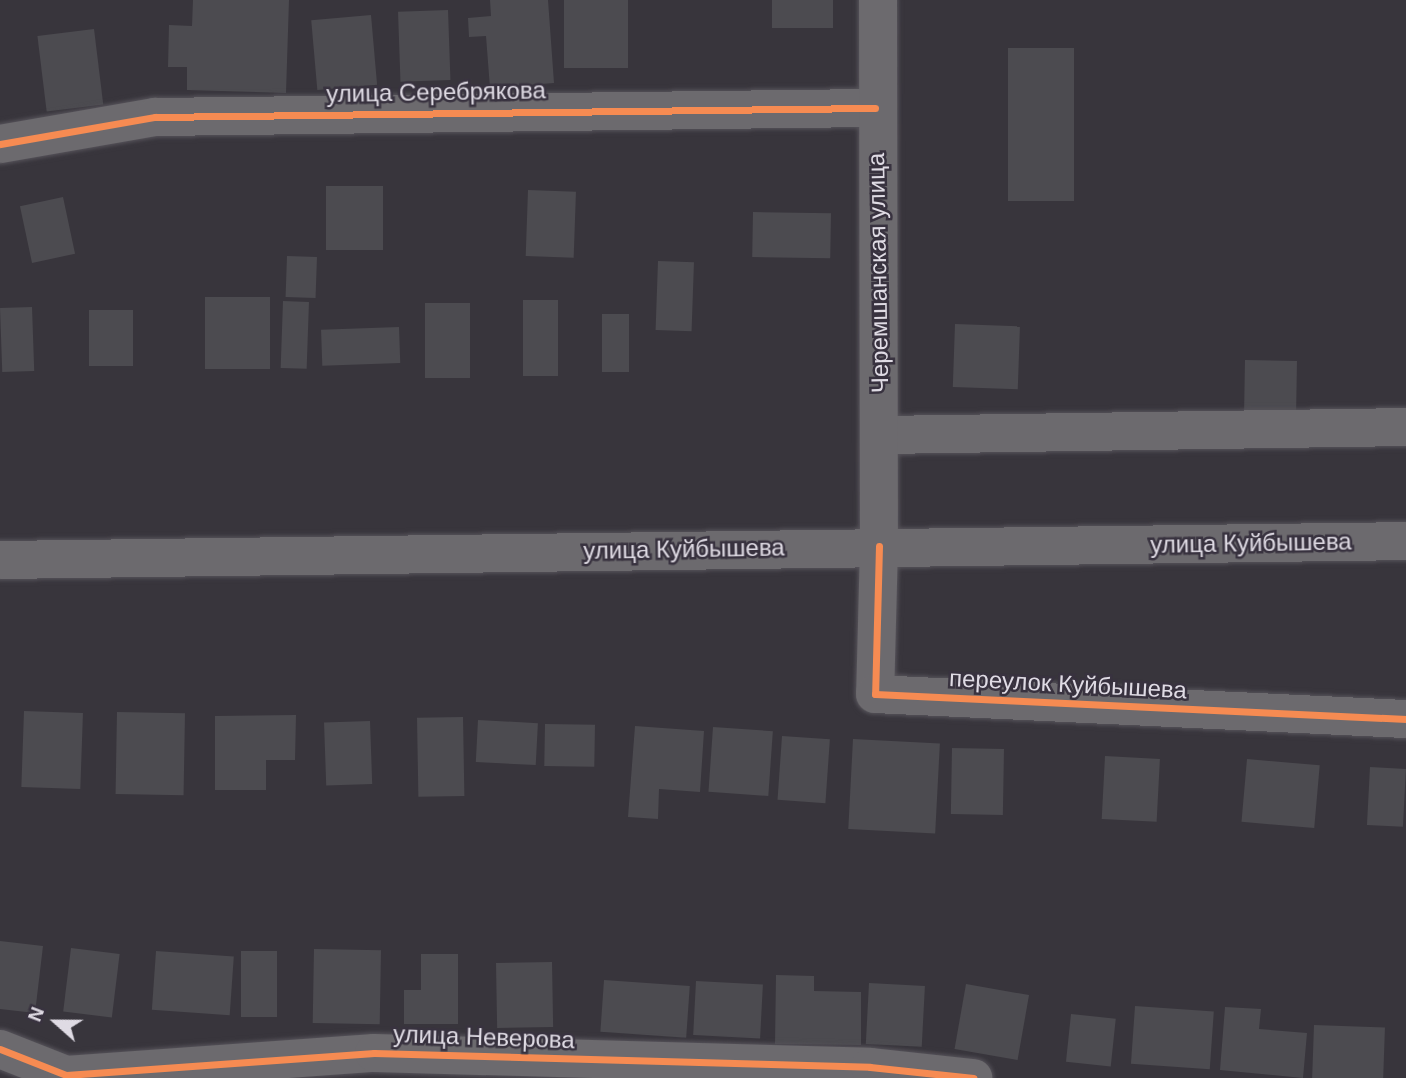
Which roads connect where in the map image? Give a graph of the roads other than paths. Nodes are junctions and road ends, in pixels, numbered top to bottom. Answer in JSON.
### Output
{"nodes":[{"id":1,"x":878,"y":0,"type":"edge"},
{"id":2,"x":875,"y":108,"type":"junction"},
{"id":3,"x":0,"y":144,"type":"edge"},
{"id":4,"x":1406,"y":427,"type":"edge"},
{"id":5,"x":882,"y":435,"type":"junction"},
{"id":6,"x":1406,"y":541,"type":"edge"},
{"id":7,"x":879,"y":546,"type":"junction"},
{"id":8,"x":0,"y":560,"type":"edge"},
{"id":9,"x":1406,"y":719,"type":"edge"},
{"id":10,"x":0,"y":1049,"type":"edge"},
{"id":11,"x":0,"y":1072,"type":"edge"},
{"id":12,"x":70,"y":1076,"type":"edge"},
{"id":13,"x":6,"y":1078,"type":"edge"},
{"id":14,"x":973,"y":1078,"type":"edge"}],
"edges":[{"from":1,"to":2,"type":"street","name":"Черемшанская улица"},
{"from":2,"to":3,"type":"street","name":"улица Серебрякова"},
{"from":2,"to":5,"type":"street","name":"Черемшанская улица"},
{"from":4,"to":5,"type":"street"},
{"from":5,"to":7,"type":"street","name":"Черемшанская улица"},
{"from":6,"to":7,"type":"street","name":"улица Куйбышева"},
{"from":7,"to":8,"type":"street","name":"улица Куйбышева"},
{"from":7,"to":9,"type":"street","name":"переулок Куйбышева"},
{"from":10,"to":12,"type":"street","name":"улица Неверова"},
{"from":11,"to":13,"type":"street"},
{"from":12,"to":14,"type":"street","name":"улица Неверова"}]}
